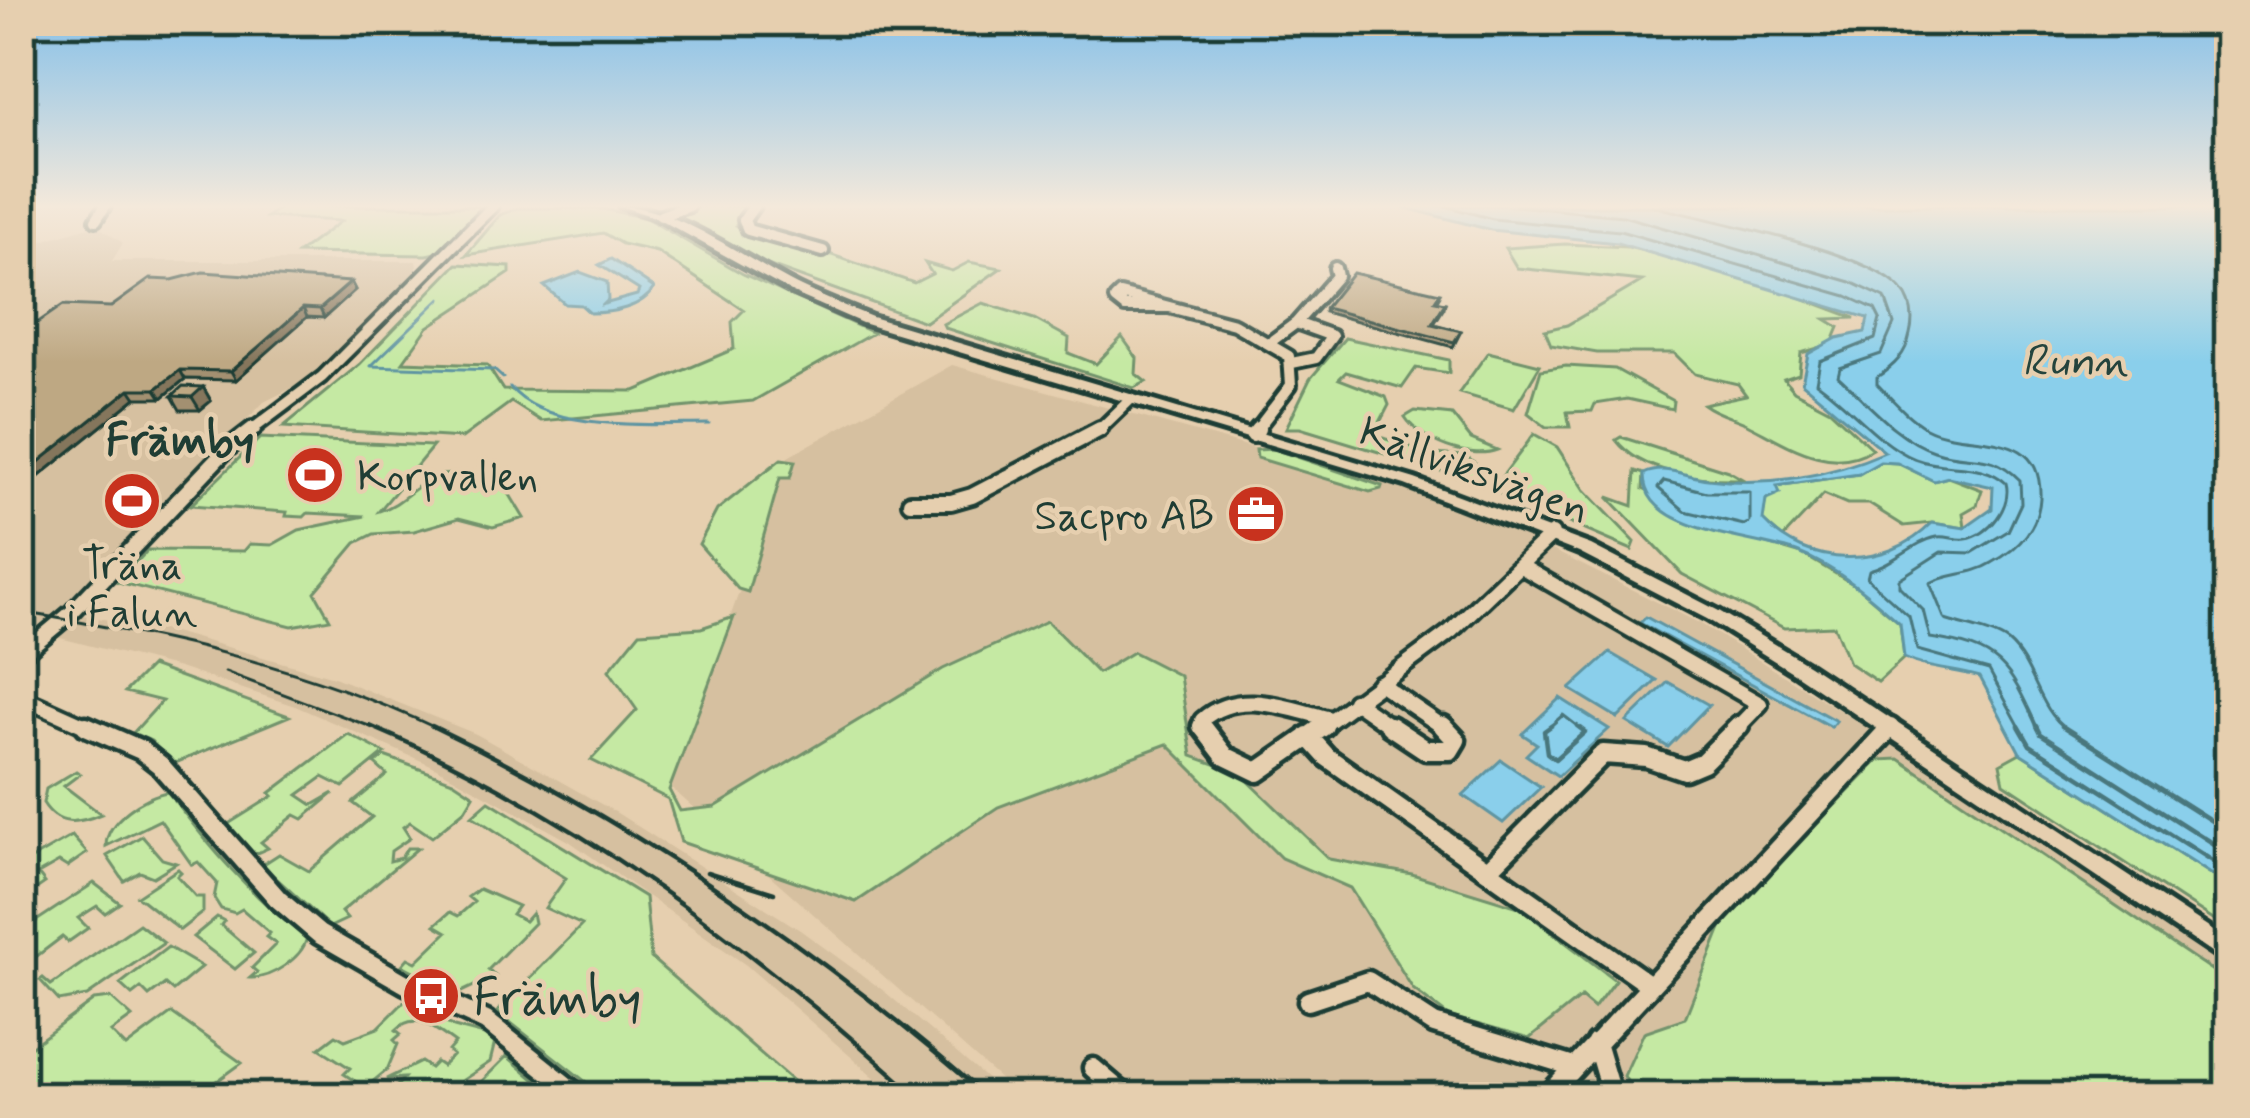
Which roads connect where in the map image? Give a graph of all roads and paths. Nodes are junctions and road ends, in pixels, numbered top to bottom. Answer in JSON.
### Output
{"nodes":[{"id":1,"x":441,"y":258,"type":"edge"},
{"id":2,"x":739,"y":258,"type":"edge"},
{"id":3,"x":1335,"y":268,"type":"dead end"},
{"id":4,"x":1169,"y":307,"type":"dead end"},
{"id":5,"x":1296,"y":323,"type":"junction"},
{"id":6,"x":1273,"y":340,"type":"junction"},
{"id":7,"x":1292,"y":363,"type":"junction"},
{"id":8,"x":1131,"y":399,"type":"junction"},
{"id":9,"x":1253,"y":435,"type":"junction"},
{"id":10,"x":910,"y":502,"type":"dead end"},
{"id":11,"x":1552,"y":534,"type":"junction"},
{"id":12,"x":1524,"y":568,"type":"junction"},
{"id":13,"x":21,"y":656,"type":"edge"},
{"id":14,"x":1379,"y":683,"type":"junction"},
{"id":15,"x":21,"y":697,"type":"edge"},
{"id":16,"x":1354,"y":701,"type":"junction"},
{"id":17,"x":1330,"y":719,"type":"junction"},
{"id":18,"x":1890,"y":728,"type":"junction"},
{"id":19,"x":1308,"y":736,"type":"junction"},
{"id":20,"x":1488,"y":870,"type":"junction"},
{"id":21,"x":2229,"y":955,"type":"edge"},
{"id":22,"x":1650,"y":985,"type":"junction"},
{"id":23,"x":1308,"y":1001,"type":"dead end"},
{"id":24,"x":1596,"y":1043,"type":"junction"},
{"id":25,"x":1574,"y":1066,"type":"junction"},
{"id":26,"x":1093,"y":1068,"type":"dead end"},
{"id":27,"x":580,"y":1097,"type":"edge"},
{"id":28,"x":1126,"y":1097,"type":"edge"},
{"id":29,"x":1546,"y":1097,"type":"edge"},
{"id":30,"x":1612,"y":1097,"type":"edge"}],
"edges":[{"from":1,"to":13,"type":"street"},
{"from":2,"to":8,"type":"street","name":"Källviksvägen"},
{"from":3,"to":5,"type":"street"},
{"from":4,"to":6,"type":"street"},
{"from":5,"to":6,"type":"street"},
{"from":5,"to":7,"type":"street"},
{"from":6,"to":7,"type":"street"},
{"from":7,"to":9,"type":"street"},
{"from":8,"to":9,"type":"street","name":"Källviksvägen"},
{"from":8,"to":10,"type":"street"},
{"from":9,"to":11,"type":"street","name":"Källviksvägen"},
{"from":11,"to":12,"type":"street"},
{"from":11,"to":18,"type":"street","name":"Källviksvägen"},
{"from":12,"to":14,"type":"street"},
{"from":12,"to":20,"type":"street"},
{"from":14,"to":16,"type":"street"},
{"from":14,"to":16,"type":"street"},
{"from":15,"to":27,"type":"street"},
{"from":16,"to":17,"type":"street"},
{"from":17,"to":19,"type":"street"},
{"from":17,"to":19,"type":"street"},
{"from":18,"to":21,"type":"street","name":"Källviksvägen"},
{"from":18,"to":22,"type":"street"},
{"from":19,"to":20,"type":"street"},
{"from":20,"to":22,"type":"street"},
{"from":22,"to":24,"type":"street"},
{"from":23,"to":25,"type":"street"},
{"from":24,"to":25,"type":"street"},
{"from":24,"to":30,"type":"street"},
{"from":25,"to":29,"type":"street"},
{"from":26,"to":28,"type":"street"}]}
